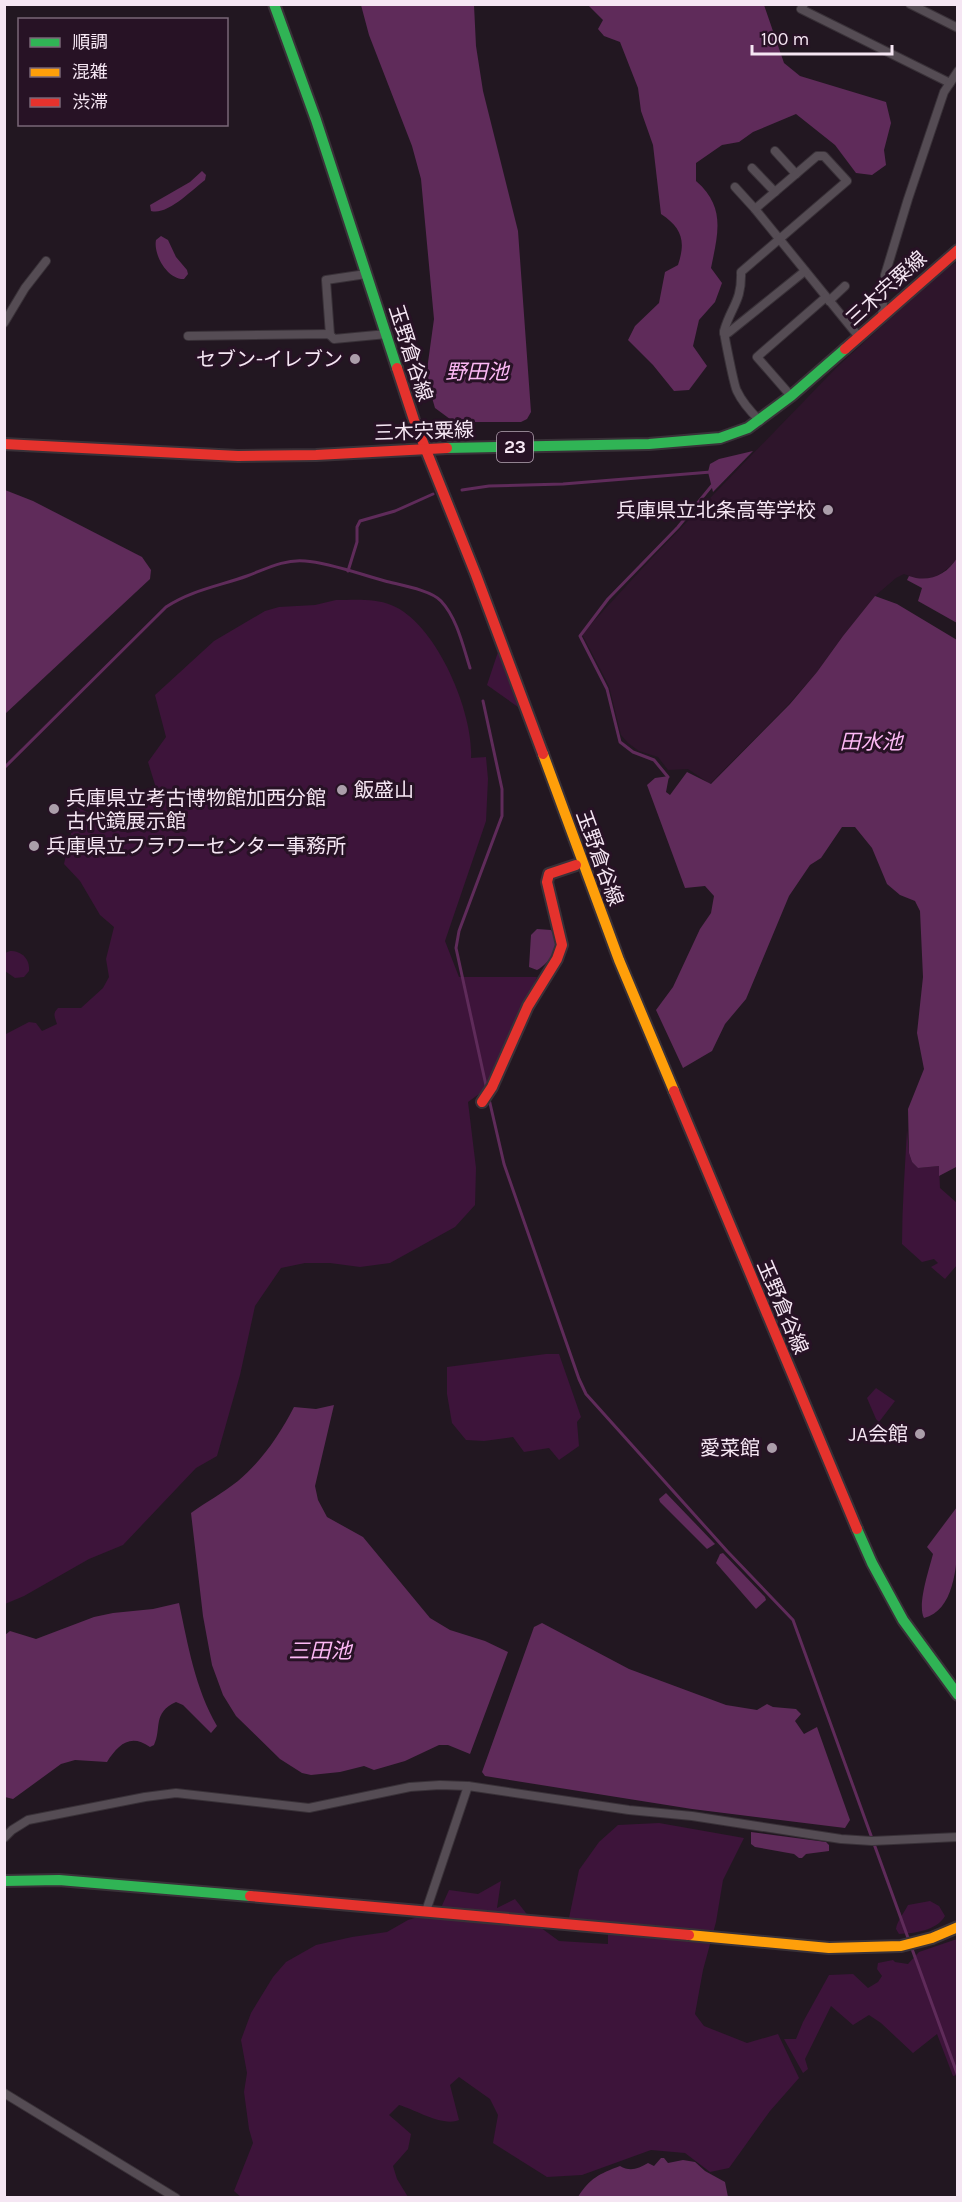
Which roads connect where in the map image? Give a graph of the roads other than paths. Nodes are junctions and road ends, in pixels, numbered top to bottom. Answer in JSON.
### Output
{"nodes":[{"id":1,"x":274,"y":4,"type":"edge"},
{"id":2,"x":804,"y":4,"type":"edge"},
{"id":3,"x":910,"y":4,"type":"edge"},
{"id":4,"x":957,"y":28,"type":"edge"},
{"id":5,"x":957,"y":71,"type":"edge"},
{"id":6,"x":950,"y":83,"type":"junction"},
{"id":7,"x":775,"y":151,"type":"dead end"},
{"id":8,"x":752,"y":168,"type":"dead end"},
{"id":9,"x":796,"y":174,"type":"junction"},
{"id":10,"x":735,"y":187,"type":"dead end"},
{"id":11,"x":775,"y":192,"type":"junction"},
{"id":12,"x":755,"y":209,"type":"junction"},
{"id":13,"x":779,"y":239,"type":"junction"},
{"id":14,"x":957,"y":250,"type":"edge"},
{"id":15,"x":46,"y":261,"type":"dead end"},
{"id":16,"x":805,"y":271,"type":"junction"},
{"id":17,"x":366,"y":274,"type":"junction"},
{"id":18,"x":845,"y":286,"type":"dead end"},
{"id":19,"x":828,"y":299,"type":"junction"},
{"id":20,"x":882,"y":316,"type":"junction"},
{"id":21,"x":4,"y":323,"type":"edge"},
{"id":22,"x":723,"y":333,"type":"junction"},
{"id":23,"x":387,"y":334,"type":"junction"},
{"id":24,"x":330,"y":335,"type":"junction"},
{"id":25,"x":188,"y":336,"type":"dead end"},
{"id":26,"x":859,"y":337,"type":"junction"},
{"id":27,"x":791,"y":396,"type":"junction"},
{"id":28,"x":760,"y":421,"type":"junction"},
{"id":29,"x":4,"y":444,"type":"edge"},
{"id":30,"x":426,"y":448,"type":"junction"},
{"id":31,"x":576,"y":865,"type":"dead end"},
{"id":32,"x":482,"y":1102,"type":"dead end"},
{"id":33,"x":957,"y":1695,"type":"edge"},
{"id":34,"x":468,"y":1786,"type":"junction"},
{"id":35,"x":957,"y":1837,"type":"edge"},
{"id":36,"x":4,"y":1838,"type":"edge"},
{"id":37,"x":4,"y":1881,"type":"edge"},
{"id":38,"x":426,"y":1911,"type":"junction"},
{"id":39,"x":957,"y":1927,"type":"edge"},
{"id":40,"x":4,"y":2093,"type":"edge"},
{"id":41,"x":176,"y":2198,"type":"edge"}],
"edges":[{"from":1,"to":17,"type":"main road","name":"玉野倉谷線"},
{"from":2,"to":6,"type":"street"},
{"from":3,"to":4,"type":"street"},
{"from":5,"to":6,"type":"street"},
{"from":6,"to":20,"type":"street"},
{"from":7,"to":9,"type":"street"},
{"from":8,"to":11,"type":"street"},
{"from":9,"to":11,"type":"street"},
{"from":9,"to":13,"type":"street"},
{"from":10,"to":12,"type":"street"},
{"from":11,"to":12,"type":"street"},
{"from":12,"to":13,"type":"street"},
{"from":13,"to":16,"type":"street"},
{"from":13,"to":22,"type":"street"},
{"from":14,"to":20,"type":"main road","name":"三木宍粟線","number":"23"},
{"from":15,"to":21,"type":"street"},
{"from":16,"to":19,"type":"street"},
{"from":16,"to":22,"type":"street"},
{"from":17,"to":23,"type":"main road","name":"玉野倉谷線"},
{"from":17,"to":24,"type":"street"},
{"from":18,"to":19,"type":"street"},
{"from":19,"to":26,"type":"street"},
{"from":19,"to":27,"type":"street"},
{"from":20,"to":26,"type":"main road","name":"三木宍粟線","number":"23"},
{"from":22,"to":28,"type":"street"},
{"from":23,"to":24,"type":"street"},
{"from":23,"to":30,"type":"main road","name":"玉野倉谷線"},
{"from":24,"to":25,"type":"street"},
{"from":26,"to":27,"type":"main road","name":"三木宍粟線","number":"23"},
{"from":27,"to":28,"type":"main road","name":"三木宍粟線","number":"23"},
{"from":28,"to":30,"type":"main road","name":"三木宍粟線","number":"23"},
{"from":29,"to":30,"type":"main road","name":"三木宍粟線","number":"23"},
{"from":30,"to":33,"type":"main road","name":"玉野倉谷線"},
{"from":31,"to":32,"type":"main road"},
{"from":34,"to":35,"type":"street"},
{"from":34,"to":36,"type":"street"},
{"from":34,"to":38,"type":"street"},
{"from":37,"to":38,"type":"main road"},
{"from":38,"to":39,"type":"main road"},
{"from":40,"to":41,"type":"street"}]}
